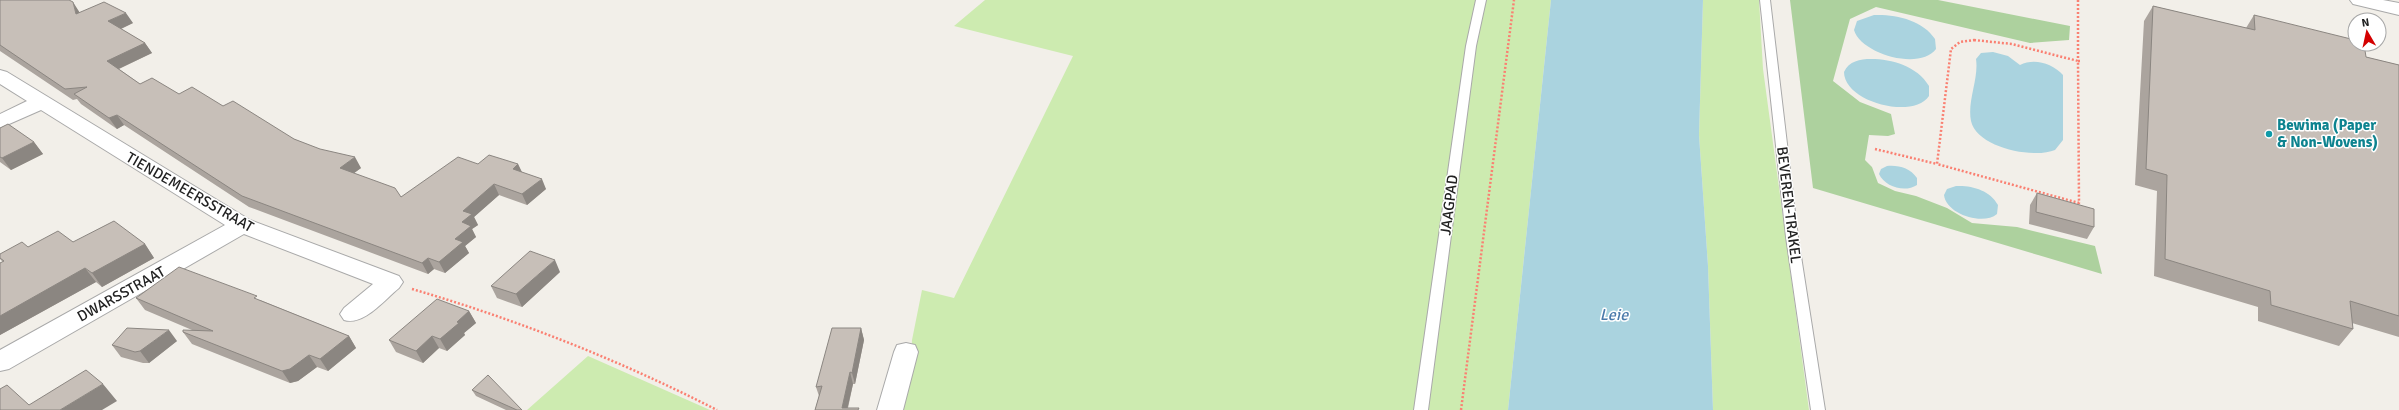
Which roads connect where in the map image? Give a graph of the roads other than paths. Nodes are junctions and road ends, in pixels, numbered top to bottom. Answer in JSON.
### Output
{"nodes":[{"id":1,"x":1480,"y":0,"type":"edge"},
{"id":2,"x":1765,"y":0,"type":"edge"},
{"id":3,"x":2359,"y":0,"type":"edge"},
{"id":4,"x":2399,"y":9,"type":"edge"},
{"id":5,"x":0,"y":76,"type":"edge"},
{"id":6,"x":42,"y":102,"type":"junction"},
{"id":7,"x":0,"y":122,"type":"edge"},
{"id":8,"x":242,"y":226,"type":"junction"},
{"id":9,"x":352,"y":314,"type":"dead end"},
{"id":10,"x":906,"y":352,"type":"dead end"},
{"id":11,"x":0,"y":362,"type":"edge"},
{"id":12,"x":890,"y":410,"type":"edge"},
{"id":13,"x":1421,"y":410,"type":"edge"},
{"id":14,"x":1818,"y":410,"type":"edge"}],
"edges":[{"from":1,"to":13,"type":"lane","name":"JAAGPAD"},
{"from":2,"to":14,"type":"lane","name":"BEVEREN-TRAKEL"},
{"from":3,"to":4,"type":"street"},
{"from":5,"to":6,"type":"street","name":"TIENDEMEERSSTRAAT"},
{"from":6,"to":7,"type":"street"},
{"from":6,"to":8,"type":"street","name":"TIENDEMEERSSTRAAT"},
{"from":8,"to":9,"type":"street","name":"TIENDEMEERSSTRAAT"},
{"from":8,"to":11,"type":"street","name":"DWARSSTRAAT"},
{"from":10,"to":12,"type":"street"}]}
